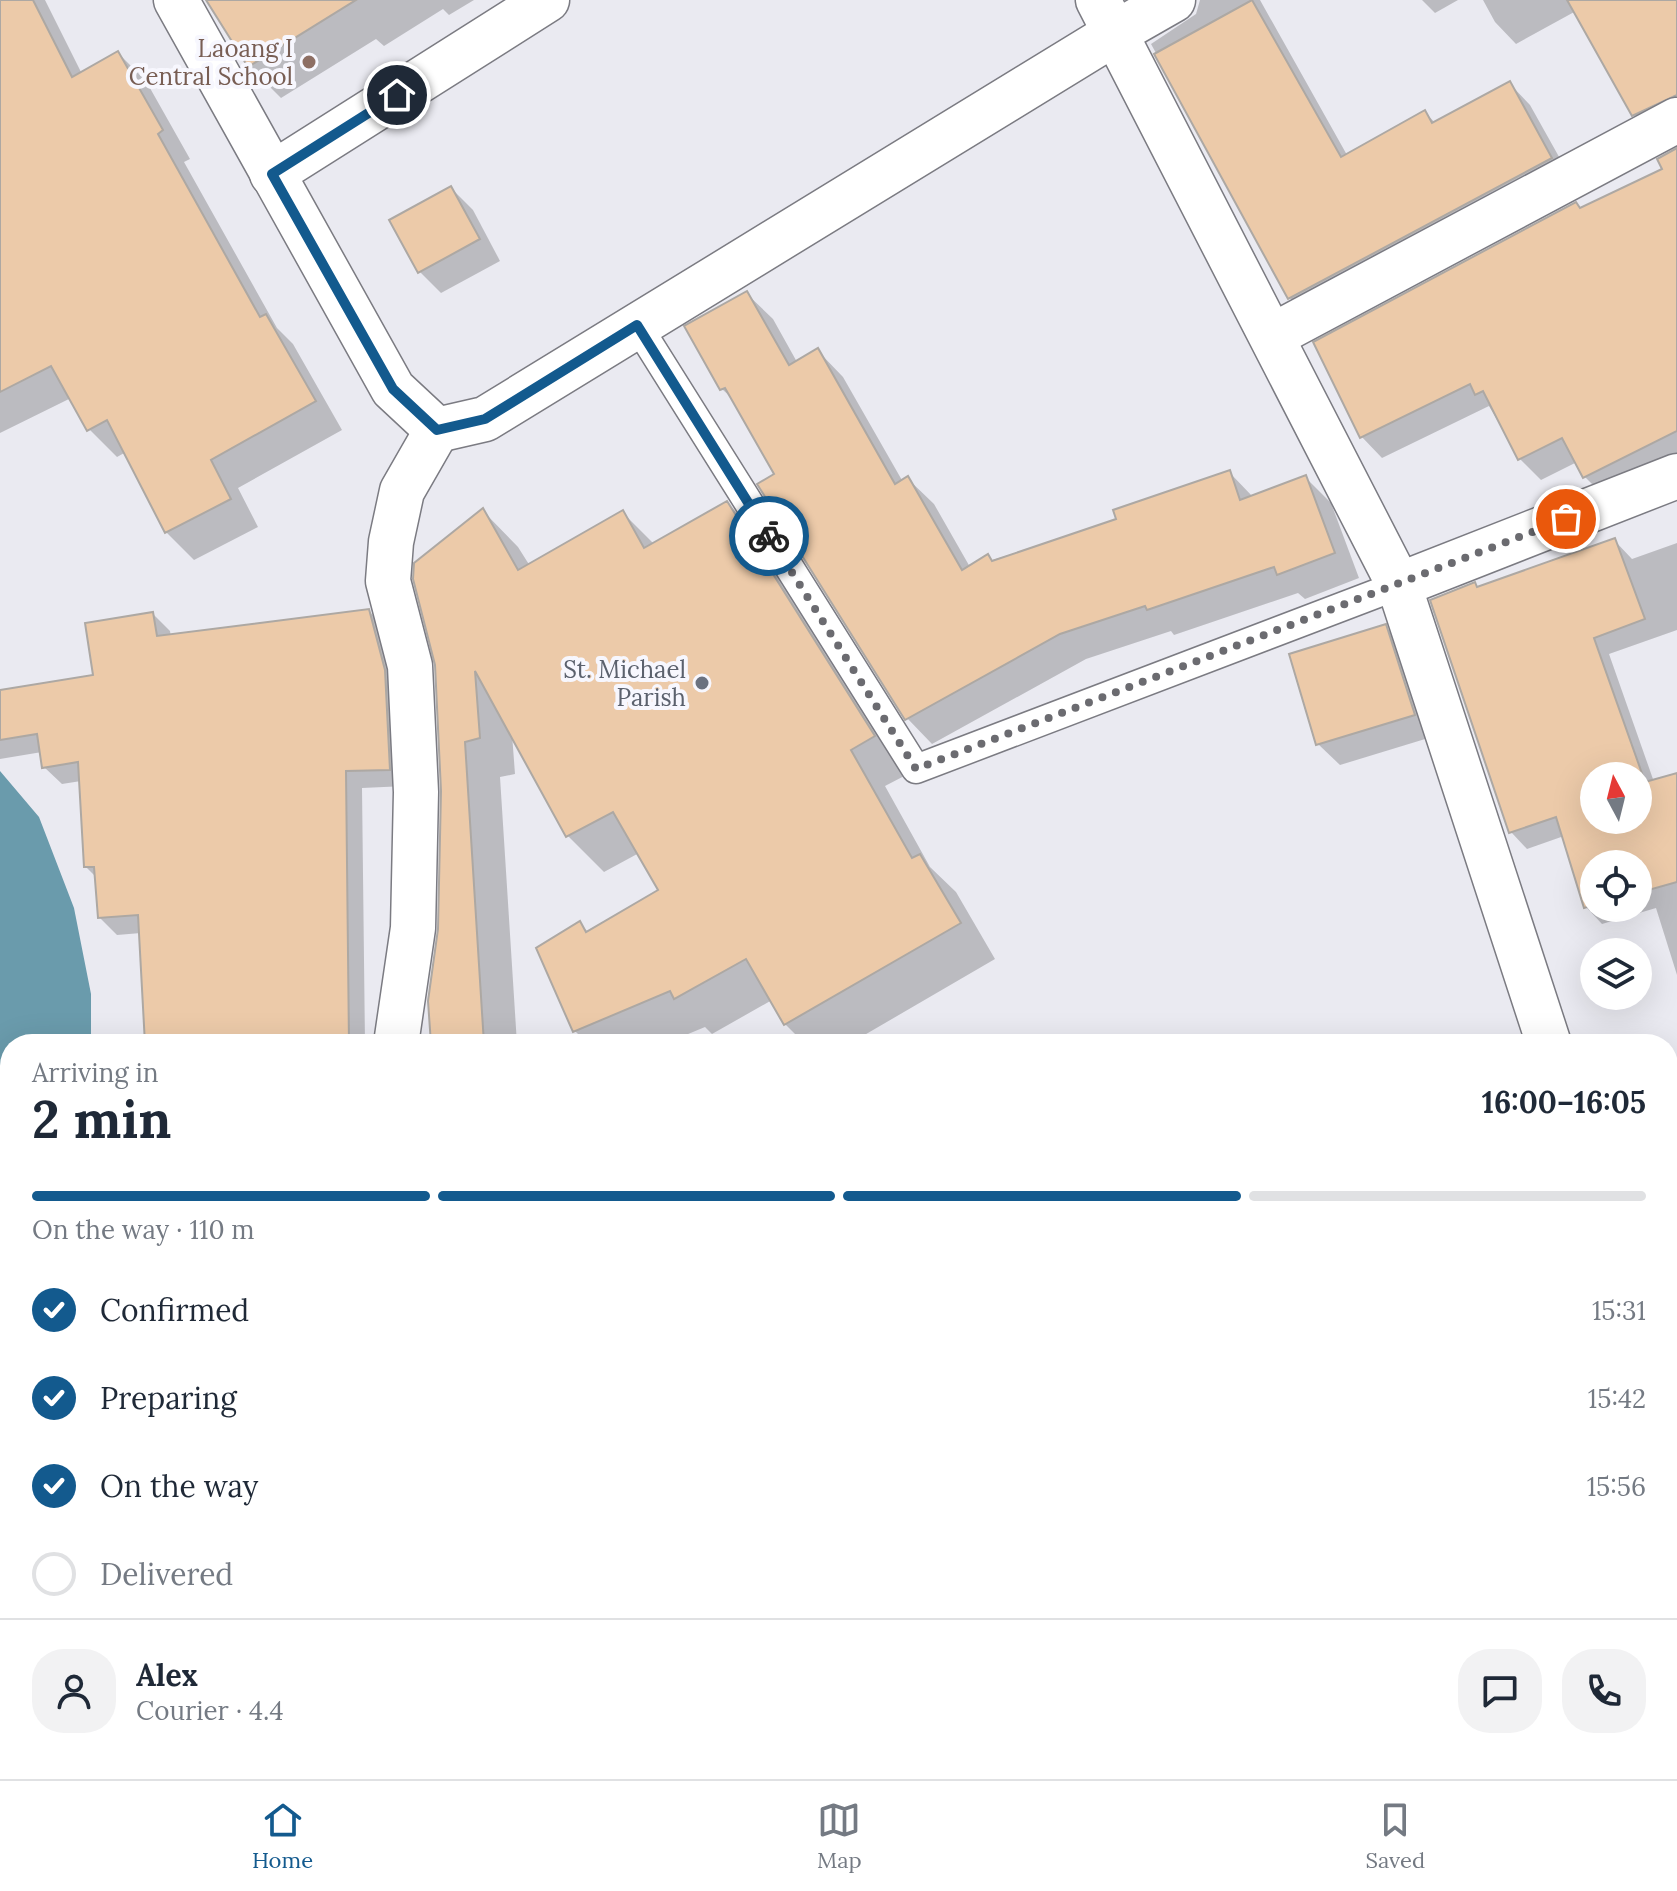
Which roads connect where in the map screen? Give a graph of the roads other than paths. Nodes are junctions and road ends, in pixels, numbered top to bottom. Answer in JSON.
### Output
{"nodes":[{"id":1,"x":176,"y":0,"type":"edge"},
{"id":2,"x":547,"y":0,"type":"edge"},
{"id":3,"x":1173,"y":0,"type":"edge"},
{"id":4,"x":1108,"y":16,"type":"edge"},
{"id":5,"x":1677,"y":120,"type":"edge"},
{"id":6,"x":272,"y":174,"type":"junction"},
{"id":7,"x":637,"y":325,"type":"junction"},
{"id":8,"x":1272,"y":336,"type":"junction"},
{"id":9,"x":437,"y":430,"type":"junction"},
{"id":10,"x":1677,"y":476,"type":"edge"},
{"id":11,"x":1399,"y":585,"type":"junction"},
{"id":12,"x":397,"y":1034,"type":"edge"},
{"id":13,"x":1546,"y":1034,"type":"edge"}],
"edges":[{"from":1,"to":6,"type":"street"},
{"from":2,"to":6,"type":"street"},
{"from":3,"to":4,"type":"street"},
{"from":4,"to":7,"type":"street"},
{"from":4,"to":8,"type":"street"},
{"from":5,"to":8,"type":"street"},
{"from":6,"to":9,"type":"street"},
{"from":7,"to":9,"type":"street"},
{"from":7,"to":11,"type":"lane"},
{"from":8,"to":11,"type":"street"},
{"from":9,"to":12,"type":"street"},
{"from":10,"to":11,"type":"street"},
{"from":11,"to":13,"type":"street"}]}
